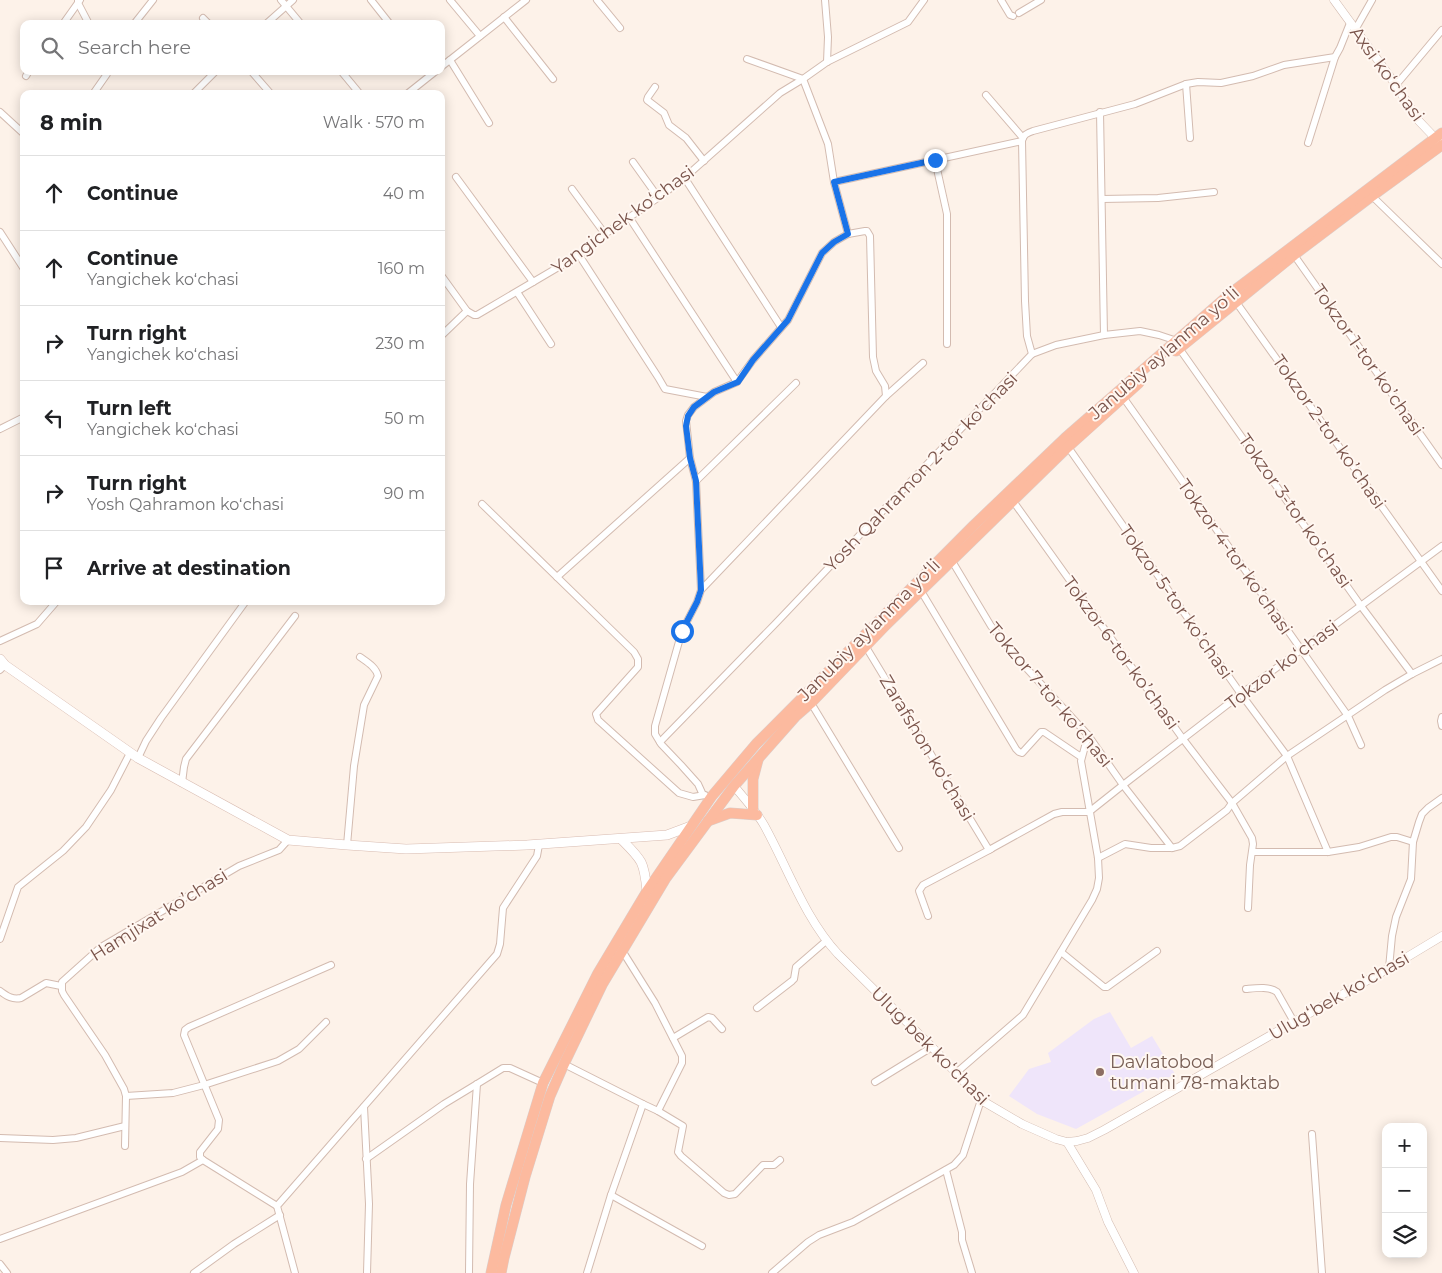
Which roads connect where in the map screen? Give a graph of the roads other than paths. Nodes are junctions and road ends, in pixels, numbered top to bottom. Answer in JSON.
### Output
{"nodes":[{"id":1,"x":153,"y":0,"type":"edge"},
{"id":2,"x":280,"y":0,"type":"edge"},
{"id":3,"x":293,"y":0,"type":"edge"},
{"id":4,"x":371,"y":0,"type":"edge"},
{"id":5,"x":450,"y":0,"type":"edge"},
{"id":6,"x":526,"y":0,"type":"edge"},
{"id":7,"x":597,"y":0,"type":"edge"},
{"id":8,"x":825,"y":0,"type":"edge"},
{"id":9,"x":924,"y":0,"type":"edge"},
{"id":10,"x":1001,"y":0,"type":"edge"},
{"id":11,"x":1041,"y":0,"type":"edge"},
{"id":12,"x":1334,"y":0,"type":"edge"},
{"id":13,"x":1372,"y":0,"type":"edge"},
{"id":14,"x":78,"y":1,"type":"edge"},
{"id":15,"x":286,"y":6,"type":"junction"},
{"id":16,"x":504,"y":18,"type":"junction"},
{"id":17,"x":66,"y":20,"type":"edge"},
{"id":18,"x":86,"y":20,"type":"edge"},
{"id":19,"x":137,"y":20,"type":"edge"},
{"id":20,"x":270,"y":20,"type":"edge"},
{"id":21,"x":298,"y":20,"type":"edge"},
{"id":22,"x":387,"y":20,"type":"edge"},
{"id":23,"x":1350,"y":22,"type":"junction"},
{"id":24,"x":620,"y":28,"type":"dead end"},
{"id":25,"x":1355,"y":30,"type":"junction"},
{"id":26,"x":1442,"y":30,"type":"edge"},
{"id":27,"x":480,"y":36,"type":"junction"},
{"id":28,"x":1335,"y":57,"type":"junction"},
{"id":29,"x":747,"y":59,"type":"dead end"},
{"id":30,"x":450,"y":60,"type":"junction"},
{"id":31,"x":827,"y":62,"type":"junction"},
{"id":32,"x":445,"y":64,"type":"edge"},
{"id":33,"x":106,"y":75,"type":"edge"},
{"id":34,"x":212,"y":75,"type":"edge"},
{"id":35,"x":254,"y":75,"type":"edge"},
{"id":36,"x":344,"y":75,"type":"edge"},
{"id":37,"x":429,"y":75,"type":"edge"},
{"id":38,"x":553,"y":79,"type":"dead end"},
{"id":39,"x":803,"y":80,"type":"junction"},
{"id":40,"x":1186,"y":84,"type":"junction"},
{"id":41,"x":1396,"y":85,"type":"junction"},
{"id":42,"x":655,"y":87,"type":"dead end"},
{"id":43,"x":96,"y":90,"type":"edge"},
{"id":44,"x":197,"y":90,"type":"edge"},
{"id":45,"x":268,"y":90,"type":"edge"},
{"id":46,"x":357,"y":90,"type":"edge"},
{"id":47,"x":412,"y":90,"type":"edge"},
{"id":48,"x":986,"y":95,"type":"dead end"},
{"id":49,"x":0,"y":112,"type":"edge"},
{"id":50,"x":1100,"y":112,"type":"junction"},
{"id":51,"x":489,"y":123,"type":"dead end"},
{"id":52,"x":20,"y":130,"type":"edge"},
{"id":53,"x":1190,"y":138,"type":"dead end"},
{"id":54,"x":1023,"y":140,"type":"junction"},
{"id":55,"x":1441,"y":141,"type":"edge"},
{"id":56,"x":1308,"y":143,"type":"dead end"},
{"id":57,"x":935,"y":160,"type":"junction"},
{"id":58,"x":704,"y":161,"type":"junction"},
{"id":59,"x":633,"y":162,"type":"dead end"},
{"id":60,"x":456,"y":177,"type":"dead end"},
{"id":61,"x":684,"y":177,"type":"junction"},
{"id":62,"x":834,"y":182,"type":"junction"},
{"id":63,"x":572,"y":189,"type":"dead end"},
{"id":64,"x":1214,"y":192,"type":"dead end"},
{"id":65,"x":1372,"y":196,"type":"junction"},
{"id":66,"x":658,"y":197,"type":"junction"},
{"id":67,"x":1102,"y":200,"type":"junction"},
{"id":68,"x":629,"y":217,"type":"junction"},
{"id":69,"x":0,"y":232,"type":"edge"},
{"id":70,"x":605,"y":234,"type":"junction"},
{"id":71,"x":848,"y":234,"type":"junction"},
{"id":72,"x":579,"y":255,"type":"junction"},
{"id":73,"x":1294,"y":256,"type":"junction"},
{"id":74,"x":20,"y":264,"type":"edge"},
{"id":75,"x":1442,"y":264,"type":"edge"},
{"id":76,"x":445,"y":281,"type":"edge"},
{"id":77,"x":533,"y":282,"type":"junction"},
{"id":78,"x":517,"y":292,"type":"junction"},
{"id":79,"x":1236,"y":302,"type":"junction"},
{"id":80,"x":467,"y":311,"type":"junction"},
{"id":81,"x":781,"y":327,"type":"junction"},
{"id":82,"x":445,"y":332,"type":"edge"},
{"id":83,"x":1104,"y":335,"type":"junction"},
{"id":84,"x":551,"y":344,"type":"dead end"},
{"id":85,"x":947,"y":344,"type":"dead end"},
{"id":86,"x":1178,"y":345,"type":"junction"},
{"id":87,"x":1032,"y":354,"type":"junction"},
{"id":88,"x":923,"y":363,"type":"dead end"},
{"id":89,"x":738,"y":382,"type":"junction"},
{"id":90,"x":796,"y":383,"type":"dead end"},
{"id":91,"x":886,"y":396,"type":"junction"},
{"id":92,"x":707,"y":397,"type":"junction"},
{"id":93,"x":1123,"y":397,"type":"junction"},
{"id":94,"x":20,"y":419,"type":"edge"},
{"id":95,"x":0,"y":428,"type":"edge"},
{"id":96,"x":1068,"y":447,"type":"junction"},
{"id":97,"x":690,"y":458,"type":"junction"},
{"id":98,"x":1442,"y":465,"type":"edge"},
{"id":99,"x":696,"y":481,"type":"junction"},
{"id":100,"x":1013,"y":501,"type":"junction"},
{"id":101,"x":482,"y":504,"type":"dead end"},
{"id":102,"x":1442,"y":546,"type":"edge"},
{"id":103,"x":952,"y":561,"type":"junction"},
{"id":104,"x":1421,"y":562,"type":"junction"},
{"id":105,"x":557,"y":577,"type":"junction"},
{"id":106,"x":701,"y":590,"type":"junction"},
{"id":107,"x":921,"y":591,"type":"junction"},
{"id":108,"x":1442,"y":591,"type":"edge"},
{"id":109,"x":54,"y":605,"type":"edge"},
{"id":110,"x":243,"y":605,"type":"edge"},
{"id":111,"x":1362,"y":606,"type":"junction"},
{"id":112,"x":295,"y":616,"type":"dead end"},
{"id":113,"x":0,"y":641,"type":"edge"},
{"id":114,"x":866,"y":647,"type":"junction"},
{"id":115,"x":1301,"y":651,"type":"junction"},
{"id":116,"x":360,"y":657,"type":"dead end"},
{"id":117,"x":1442,"y":659,"type":"edge"},
{"id":118,"x":2,"y":665,"type":"edge"},
{"id":119,"x":1412,"y":674,"type":"junction"},
{"id":120,"x":1241,"y":694,"type":"junction"},
{"id":121,"x":811,"y":703,"type":"junction"},
{"id":122,"x":1348,"y":716,"type":"junction"},
{"id":123,"x":1442,"y":717,"type":"edge"},
{"id":124,"x":1442,"y":726,"type":"edge"},
{"id":125,"x":1088,"y":734,"type":"junction"},
{"id":126,"x":1183,"y":739,"type":"junction"},
{"id":127,"x":660,"y":742,"type":"junction"},
{"id":128,"x":1361,"y":745,"type":"dead end"},
{"id":129,"x":134,"y":755,"type":"junction"},
{"id":130,"x":1287,"y":756,"type":"junction"},
{"id":131,"x":1080,"y":757,"type":"junction"},
{"id":132,"x":758,"y":758,"type":"junction"},
{"id":133,"x":182,"y":783,"type":"junction"},
{"id":134,"x":1123,"y":785,"type":"junction"},
{"id":135,"x":734,"y":786,"type":"junction"},
{"id":136,"x":708,"y":796,"type":"junction"},
{"id":137,"x":1442,"y":798,"type":"edge"},
{"id":138,"x":1232,"y":803,"type":"junction"},
{"id":139,"x":755,"y":812,"type":"junction"},
{"id":140,"x":1089,"y":812,"type":"junction"},
{"id":141,"x":707,"y":821,"type":"junction"},
{"id":142,"x":691,"y":826,"type":"junction"},
{"id":143,"x":621,"y":839,"type":"junction"},
{"id":144,"x":288,"y":840,"type":"junction"},
{"id":145,"x":1413,"y":842,"type":"junction"},
{"id":146,"x":347,"y":845,"type":"junction"},
{"id":147,"x":539,"y":845,"type":"junction"},
{"id":148,"x":899,"y":848,"type":"dead end"},
{"id":149,"x":1172,"y":848,"type":"junction"},
{"id":150,"x":989,"y":850,"type":"junction"},
{"id":151,"x":1252,"y":852,"type":"junction"},
{"id":152,"x":1328,"y":852,"type":"junction"},
{"id":153,"x":1098,"y":858,"type":"junction"},
{"id":154,"x":647,"y":891,"type":"junction"},
{"id":155,"x":1248,"y":908,"type":"dead end"},
{"id":156,"x":928,"y":916,"type":"dead end"},
{"id":157,"x":1442,"y":936,"type":"edge"},
{"id":158,"x":0,"y":940,"type":"edge"},
{"id":159,"x":826,"y":941,"type":"junction"},
{"id":160,"x":623,"y":952,"type":"junction"},
{"id":161,"x":1061,"y":952,"type":"junction"},
{"id":162,"x":1157,"y":952,"type":"dead end"},
{"id":163,"x":331,"y":965,"type":"dead end"},
{"id":164,"x":1389,"y":968,"type":"junction"},
{"id":165,"x":62,"y":986,"type":"junction"},
{"id":166,"x":1246,"y":989,"type":"dead end"},
{"id":167,"x":0,"y":991,"type":"edge"},
{"id":168,"x":757,"y":1008,"type":"dead end"},
{"id":169,"x":326,"y":1022,"type":"dead end"},
{"id":170,"x":1294,"y":1022,"type":"junction"},
{"id":171,"x":722,"y":1029,"type":"dead end"},
{"id":172,"x":672,"y":1038,"type":"junction"},
{"id":173,"x":932,"y":1047,"type":"junction"},
{"id":174,"x":564,"y":1064,"type":"junction"},
{"id":175,"x":956,"y":1073,"type":"junction"},
{"id":176,"x":875,"y":1082,"type":"dead end"},
{"id":177,"x":543,"y":1083,"type":"junction"},
{"id":178,"x":478,"y":1084,"type":"junction"},
{"id":179,"x":204,"y":1085,"type":"junction"},
{"id":180,"x":126,"y":1096,"type":"junction"},
{"id":181,"x":981,"y":1100,"type":"junction"},
{"id":182,"x":643,"y":1104,"type":"junction"},
{"id":183,"x":364,"y":1107,"type":"junction"},
{"id":184,"x":658,"y":1111,"type":"junction"},
{"id":185,"x":125,"y":1126,"type":"junction"},
{"id":186,"x":1312,"y":1134,"type":"dead end"},
{"id":187,"x":0,"y":1138,"type":"edge"},
{"id":188,"x":1067,"y":1142,"type":"junction"},
{"id":189,"x":125,"y":1146,"type":"dead end"},
{"id":190,"x":366,"y":1158,"type":"junction"},
{"id":191,"x":203,"y":1160,"type":"junction"},
{"id":192,"x":780,"y":1160,"type":"dead end"},
{"id":193,"x":946,"y":1170,"type":"junction"},
{"id":194,"x":611,"y":1195,"type":"junction"},
{"id":195,"x":277,"y":1206,"type":"junction"},
{"id":196,"x":280,"y":1215,"type":"junction"},
{"id":197,"x":0,"y":1239,"type":"edge"},
{"id":198,"x":702,"y":1246,"type":"dead end"},
{"id":199,"x":0,"y":1264,"type":"edge"},
{"id":200,"x":7,"y":1273,"type":"edge"},
{"id":201,"x":194,"y":1273,"type":"edge"},
{"id":202,"x":296,"y":1273,"type":"edge"},
{"id":203,"x":367,"y":1273,"type":"edge"},
{"id":204,"x":469,"y":1273,"type":"edge"},
{"id":205,"x":491,"y":1273,"type":"edge"},
{"id":206,"x":502,"y":1273,"type":"edge"},
{"id":207,"x":587,"y":1273,"type":"edge"},
{"id":208,"x":772,"y":1273,"type":"edge"},
{"id":209,"x":972,"y":1273,"type":"edge"},
{"id":210,"x":1134,"y":1273,"type":"edge"},
{"id":211,"x":1322,"y":1273,"type":"edge"}],
"edges":[{"from":1,"to":19,"type":"street"},
{"from":2,"to":15,"type":"street"},
{"from":3,"to":15,"type":"street"},
{"from":4,"to":22,"type":"street"},
{"from":5,"to":27,"type":"street"},
{"from":6,"to":16,"type":"street"},
{"from":7,"to":24,"type":"street"},
{"from":8,"to":31,"type":"street"},
{"from":9,"to":31,"type":"street","name":"Yangichek koʻchasi"},
{"from":10,"to":11,"type":"street"},
{"from":12,"to":23,"type":"street","name":"Axsi koʻchasi"},
{"from":13,"to":25,"type":"street"},
{"from":14,"to":17,"type":"street"},
{"from":14,"to":18,"type":"street"},
{"from":15,"to":20,"type":"street"},
{"from":15,"to":21,"type":"street"},
{"from":16,"to":27,"type":"street"},
{"from":16,"to":38,"type":"street"},
{"from":23,"to":25,"type":"street","name":"Axsi koʻchasi"},
{"from":23,"to":28,"type":"street"},
{"from":25,"to":41,"type":"street","name":"Axsi koʻchasi"},
{"from":26,"to":41,"type":"street"},
{"from":27,"to":30,"type":"street"},
{"from":28,"to":40,"type":"street"},
{"from":28,"to":56,"type":"street"},
{"from":29,"to":39,"type":"street"},
{"from":30,"to":32,"type":"street"},
{"from":30,"to":51,"type":"street"},
{"from":31,"to":39,"type":"street","name":"Yangichek koʻchasi"},
{"from":33,"to":43,"type":"street"},
{"from":34,"to":44,"type":"street"},
{"from":35,"to":45,"type":"street"},
{"from":36,"to":46,"type":"street"},
{"from":37,"to":47,"type":"street"},
{"from":39,"to":58,"type":"street","name":"Yangichek koʻchasi"},
{"from":39,"to":62,"type":"street"},
{"from":40,"to":50,"type":"street"},
{"from":40,"to":53,"type":"street"},
{"from":41,"to":55,"type":"street","name":"Axsi koʻchasi"},
{"from":42,"to":58,"type":"street"},
{"from":48,"to":54,"type":"street"},
{"from":49,"to":52,"type":"street"},
{"from":50,"to":54,"type":"street"},
{"from":50,"to":67,"type":"street"},
{"from":54,"to":57,"type":"street"},
{"from":54,"to":87,"type":"street"},
{"from":55,"to":65,"type":"highway","name":"Janubiy aylanma yoʻli"},
{"from":55,"to":86,"type":"highway","name":"Janubiy aylanma yoʻli"},
{"from":57,"to":62,"type":"street"},
{"from":57,"to":85,"type":"street"},
{"from":58,"to":61,"type":"street","name":"Yangichek koʻchasi"},
{"from":59,"to":66,"type":"street"},
{"from":60,"to":77,"type":"street"},
{"from":61,"to":66,"type":"street","name":"Yangichek koʻchasi"},
{"from":61,"to":81,"type":"street"},
{"from":62,"to":71,"type":"street"},
{"from":63,"to":70,"type":"street"},
{"from":64,"to":67,"type":"street"},
{"from":65,"to":73,"type":"highway","name":"Janubiy aylanma yoʻli"},
{"from":65,"to":75,"type":"street"},
{"from":66,"to":68,"type":"street","name":"Yangichek koʻchasi"},
{"from":67,"to":83,"type":"street"},
{"from":68,"to":70,"type":"street","name":"Yangichek koʻchasi"},
{"from":68,"to":89,"type":"street"},
{"from":69,"to":74,"type":"street"},
{"from":70,"to":72,"type":"street","name":"Yangichek koʻchasi"},
{"from":71,"to":81,"type":"street"},
{"from":71,"to":91,"type":"street"},
{"from":72,"to":77,"type":"street","name":"Yangichek koʻchasi"},
{"from":72,"to":92,"type":"street"},
{"from":73,"to":79,"type":"highway","name":"Janubiy aylanma yoʻli"},
{"from":73,"to":98,"type":"street","name":"Tokzor 1-tor koʼchasi"},
{"from":76,"to":80,"type":"street"},
{"from":77,"to":78,"type":"street","name":"Yangichek koʻchasi"},
{"from":78,"to":80,"type":"street","name":"Yangichek koʻchasi"},
{"from":78,"to":84,"type":"street"},
{"from":79,"to":86,"type":"highway","name":"Janubiy aylanma yoʻli"},
{"from":79,"to":104,"type":"street","name":"Tokzor 2-tor koʼchasi"},
{"from":80,"to":82,"type":"street"},
{"from":81,"to":89,"type":"street"},
{"from":83,"to":86,"type":"street"},
{"from":83,"to":87,"type":"street"},
{"from":86,"to":93,"type":"highway","name":"Janubiy aylanma yoʻli"},
{"from":86,"to":111,"type":"street","name":"Tokzor 3-tor koʼchasi"},
{"from":86,"to":136,"type":"highway","name":"Janubiy aylanma yoʻli"},
{"from":87,"to":127,"type":"street","name":"Yosh Qahramon 2-tor koʼchasi"},
{"from":88,"to":91,"type":"street"},
{"from":89,"to":92,"type":"street"},
{"from":90,"to":99,"type":"street"},
{"from":91,"to":106,"type":"street"},
{"from":92,"to":97,"type":"street"},
{"from":93,"to":96,"type":"highway","name":"Janubiy aylanma yoʻli"},
{"from":93,"to":115,"type":"street","name":"Tokzor 4-tor koʼchasi"},
{"from":94,"to":95,"type":"street"},
{"from":96,"to":100,"type":"highway","name":"Janubiy aylanma yoʻli"},
{"from":96,"to":120,"type":"street","name":"Tokzor 5-tor koʼchasi"},
{"from":97,"to":99,"type":"street"},
{"from":97,"to":105,"type":"street"},
{"from":99,"to":106,"type":"street"},
{"from":100,"to":103,"type":"highway","name":"Janubiy aylanma yoʻli"},
{"from":100,"to":126,"type":"street","name":"Tokzor 6-tor koʼchasi"},
{"from":101,"to":105,"type":"street"},
{"from":102,"to":104,"type":"street","name":"Tokzor koʻchasi"},
{"from":103,"to":107,"type":"highway","name":"Janubiy aylanma yoʻli"},
{"from":103,"to":125,"type":"street","name":"Tokzor 7-tor koʼchasi"},
{"from":104,"to":108,"type":"street","name":"Tokzor 2-tor koʼchasi"},
{"from":104,"to":111,"type":"street","name":"Tokzor koʻchasi"},
{"from":105,"to":136,"type":"street"},
{"from":106,"to":127,"type":"street"},
{"from":107,"to":114,"type":"highway","name":"Janubiy aylanma yoʻli"},
{"from":107,"to":131,"type":"street"},
{"from":109,"to":113,"type":"street"},
{"from":110,"to":129,"type":"street"},
{"from":111,"to":115,"type":"street","name":"Tokzor koʻchasi"},
{"from":111,"to":119,"type":"street","name":"Tokzor 3-tor koʼchasi"},
{"from":112,"to":133,"type":"street"},
{"from":114,"to":121,"type":"highway","name":"Janubiy aylanma yoʻli"},
{"from":114,"to":150,"type":"street","name":"Zarafshon koʻchasi"},
{"from":115,"to":120,"type":"street","name":"Tokzor koʻchasi"},
{"from":115,"to":122,"type":"street","name":"Tokzor 4-tor koʼchasi"},
{"from":116,"to":146,"type":"street"},
{"from":117,"to":119,"type":"street"},
{"from":118,"to":129,"type":"main road"},
{"from":119,"to":122,"type":"street"},
{"from":120,"to":126,"type":"street","name":"Tokzor koʻchasi"},
{"from":120,"to":130,"type":"street","name":"Tokzor 5-tor koʼchasi"},
{"from":121,"to":132,"type":"highway","name":"Janubiy aylanma yoʻli"},
{"from":121,"to":148,"type":"street"},
{"from":122,"to":128,"type":"street","name":"Tokzor 4-tor koʼchasi"},
{"from":122,"to":130,"type":"street"},
{"from":123,"to":124,"type":"street"},
{"from":125,"to":131,"type":"street"},
{"from":125,"to":134,"type":"street","name":"Tokzor 7-tor koʼchasi"},
{"from":126,"to":134,"type":"street","name":"Tokzor koʻchasi"},
{"from":126,"to":138,"type":"street","name":"Tokzor 6-tor koʼchasi"},
{"from":127,"to":136,"type":"street"},
{"from":129,"to":133,"type":"main road"},
{"from":129,"to":158,"type":"street"},
{"from":130,"to":138,"type":"street"},
{"from":130,"to":152,"type":"street","name":"Tokzor 5-tor koʼchasi"},
{"from":131,"to":140,"type":"street"},
{"from":132,"to":135,"type":"highway","name":"Janubiy aylanma yoʻli"},
{"from":132,"to":139,"type":"highway"},
{"from":133,"to":144,"type":"main road"},
{"from":134,"to":140,"type":"street"},
{"from":134,"to":149,"type":"street","name":"Tokzor 7-tor koʼchasi"},
{"from":135,"to":139,"type":"street","name":"Ulugʻbek koʻchasi"},
{"from":135,"to":141,"type":"highway","name":"Janubiy aylanma yoʻli"},
{"from":136,"to":142,"type":"highway","name":"Janubiy aylanma yoʻli"},
{"from":137,"to":145,"type":"street"},
{"from":138,"to":149,"type":"street"},
{"from":138,"to":151,"type":"street","name":"Tokzor 6-tor koʼchasi"},
{"from":139,"to":141,"type":"highway"},
{"from":139,"to":159,"type":"street","name":"Ulugʻbek koʻchasi"},
{"from":140,"to":150,"type":"street"},
{"from":140,"to":153,"type":"street"},
{"from":141,"to":160,"type":"highway","name":"Janubiy aylanma yoʻli"},
{"from":142,"to":143,"type":"main road"},
{"from":142,"to":154,"type":"highway","name":"Janubiy aylanma yoʻli"},
{"from":143,"to":147,"type":"main road"},
{"from":143,"to":154,"type":"main road"},
{"from":144,"to":146,"type":"main road"},
{"from":144,"to":165,"type":"street","name":"Hamjixat ko’chasi"},
{"from":145,"to":152,"type":"street"},
{"from":145,"to":164,"type":"street"},
{"from":146,"to":147,"type":"main road"},
{"from":147,"to":183,"type":"street"},
{"from":149,"to":153,"type":"street"},
{"from":150,"to":156,"type":"street"},
{"from":151,"to":152,"type":"street"},
{"from":151,"to":155,"type":"street","name":"Tokzor 6-tor koʼchasi"},
{"from":153,"to":161,"type":"street"},
{"from":154,"to":177,"type":"highway","name":"Janubiy aylanma yoʻli"},
{"from":157,"to":164,"type":"street","name":"Ulugʻbek koʻchasi"},
{"from":159,"to":168,"type":"street"},
{"from":159,"to":173,"type":"street","name":"Ulugʻbek koʻchasi"},
{"from":160,"to":172,"type":"street"},
{"from":160,"to":174,"type":"highway","name":"Janubiy aylanma yoʻli"},
{"from":161,"to":162,"type":"street"},
{"from":161,"to":175,"type":"street"},
{"from":163,"to":179,"type":"street"},
{"from":164,"to":170,"type":"street","name":"Ulugʻbek koʻchasi"},
{"from":165,"to":167,"type":"street"},
{"from":165,"to":180,"type":"street"},
{"from":166,"to":170,"type":"street"},
{"from":169,"to":179,"type":"street"},
{"from":170,"to":188,"type":"street","name":"Ulugʻbek koʻchasi"},
{"from":171,"to":172,"type":"street"},
{"from":172,"to":184,"type":"street"},
{"from":173,"to":175,"type":"street","name":"Ulugʻbek koʻchasi"},
{"from":173,"to":176,"type":"street"},
{"from":174,"to":182,"type":"street"},
{"from":174,"to":206,"type":"highway","name":"Janubiy aylanma yoʻli"},
{"from":175,"to":181,"type":"street","name":"Ulugʻbek koʻchasi"},
{"from":177,"to":178,"type":"street"},
{"from":177,"to":205,"type":"highway","name":"Janubiy aylanma yoʻli"},
{"from":178,"to":190,"type":"street"},
{"from":178,"to":204,"type":"street"},
{"from":179,"to":180,"type":"street"},
{"from":179,"to":191,"type":"street"},
{"from":180,"to":185,"type":"street"},
{"from":181,"to":188,"type":"street","name":"Ulugʻbek koʻchasi"},
{"from":181,"to":193,"type":"street"},
{"from":182,"to":184,"type":"street"},
{"from":182,"to":194,"type":"street"},
{"from":183,"to":190,"type":"street"},
{"from":183,"to":195,"type":"street"},
{"from":184,"to":192,"type":"street"},
{"from":185,"to":187,"type":"street"},
{"from":185,"to":189,"type":"street"},
{"from":186,"to":211,"type":"street"},
{"from":188,"to":210,"type":"street"},
{"from":190,"to":203,"type":"street"},
{"from":191,"to":195,"type":"street"},
{"from":191,"to":197,"type":"street"},
{"from":193,"to":208,"type":"street"},
{"from":193,"to":209,"type":"street"},
{"from":194,"to":198,"type":"street"},
{"from":194,"to":207,"type":"street"},
{"from":195,"to":196,"type":"street"},
{"from":196,"to":201,"type":"street"},
{"from":196,"to":202,"type":"street"},
{"from":199,"to":200,"type":"street"}]}
